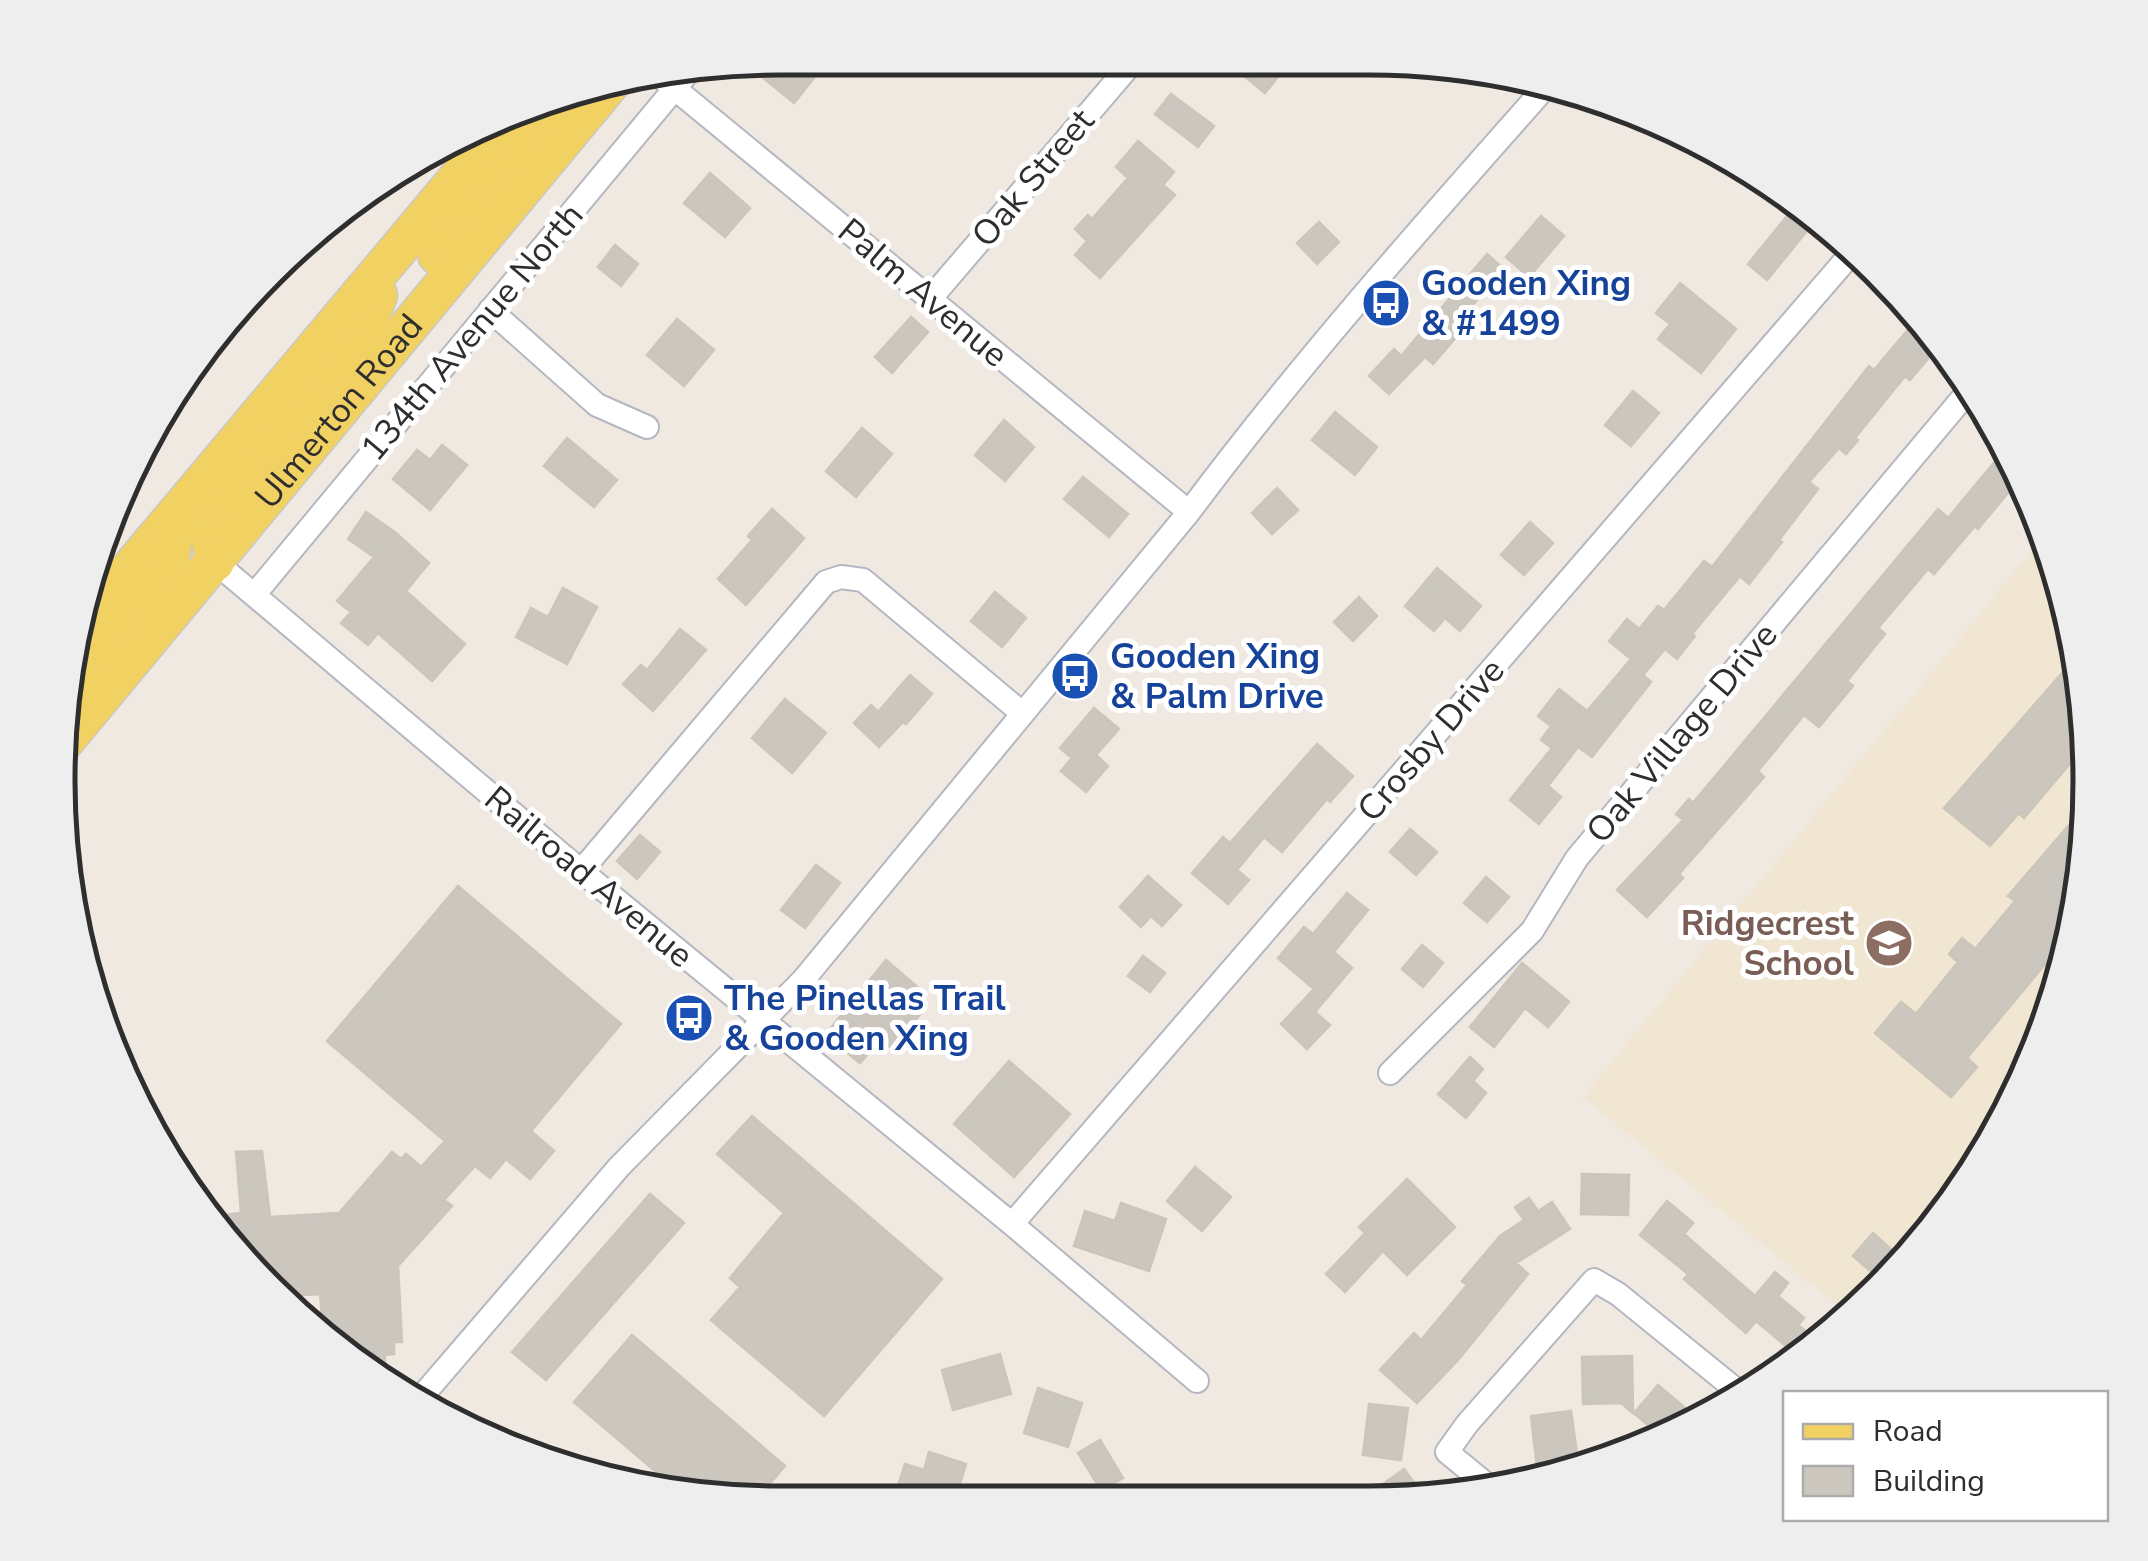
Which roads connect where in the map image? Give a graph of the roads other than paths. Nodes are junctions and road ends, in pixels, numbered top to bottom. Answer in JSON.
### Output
{"nodes":[{"id":1,"x":1121,"y":75,"type":"edge"},
{"id":2,"x":669,"y":84,"type":"edge"},
{"id":3,"x":661,"y":86,"type":"edge"},
{"id":4,"x":1538,"y":96,"type":"edge"},
{"id":5,"x":598,"y":99,"type":"edge"},
{"id":6,"x":549,"y":114,"type":"edge"},
{"id":7,"x":494,"y":137,"type":"edge"},
{"id":8,"x":390,"y":260,"type":"junction"},
{"id":9,"x":1845,"y":261,"type":"edge"},
{"id":10,"x":930,"y":299,"type":"junction"},
{"id":11,"x":490,"y":310,"type":"junction"},
{"id":12,"x":393,"y":347,"type":"junction"},
{"id":13,"x":1961,"y":400,"type":"edge"},
{"id":14,"x":648,"y":427,"type":"dead end"},
{"id":15,"x":1189,"y":512,"type":"junction"},
{"id":16,"x":176,"y":516,"type":"junction"},
{"id":17,"x":215,"y":562,"type":"junction"},
{"id":18,"x":254,"y":594,"type":"junction"},
{"id":19,"x":97,"y":609,"type":"edge"},
{"id":20,"x":82,"y":680,"type":"edge"},
{"id":21,"x":1022,"y":713,"type":"junction"},
{"id":22,"x":78,"y":726,"type":"edge"},
{"id":23,"x":581,"y":872,"type":"junction"},
{"id":24,"x":763,"y":1022,"type":"junction"},
{"id":25,"x":1390,"y":1073,"type":"dead end"},
{"id":26,"x":1012,"y":1224,"type":"junction"},
{"id":27,"x":1197,"y":1381,"type":"dead end"},
{"id":28,"x":1730,"y":1385,"type":"edge"},
{"id":29,"x":427,"y":1390,"type":"edge"},
{"id":30,"x":1477,"y":1477,"type":"edge"}],
"edges":[{"from":1,"to":10,"type":"street","name":"Oak Street"},
{"from":2,"to":10,"type":"street","name":"Palm Avenue"},
{"from":3,"to":11,"type":"street","name":"134th Avenue North"},
{"from":4,"to":15,"type":"street"},
{"from":5,"to":12,"type":"main road","name":"Ulmerton Road"},
{"from":6,"to":12,"type":"main road"},
{"from":7,"to":8,"type":"main road","name":"Ulmerton Road"},
{"from":8,"to":16,"type":"main road","name":"Ulmerton Road"},
{"from":8,"to":17,"type":"main road"},
{"from":9,"to":26,"type":"street","name":"Crosby Drive"},
{"from":10,"to":15,"type":"street","name":"Palm Avenue"},
{"from":11,"to":14,"type":"street"},
{"from":11,"to":18,"type":"street","name":"134th Avenue North"},
{"from":12,"to":17,"type":"main road","name":"Ulmerton Road"},
{"from":13,"to":25,"type":"street","name":"Oak Village Drive"},
{"from":15,"to":21,"type":"street"},
{"from":16,"to":19,"type":"main road","name":"Ulmerton Road"},
{"from":16,"to":20,"type":"main road"},
{"from":17,"to":18,"type":"street","name":"Railroad Avenue"},
{"from":17,"to":22,"type":"main road","name":"Ulmerton Road"},
{"from":18,"to":23,"type":"street","name":"Railroad Avenue"},
{"from":21,"to":23,"type":"street"},
{"from":21,"to":24,"type":"street"},
{"from":23,"to":24,"type":"street","name":"Railroad Avenue"},
{"from":24,"to":26,"type":"street","name":"Railroad Avenue"},
{"from":24,"to":29,"type":"street"},
{"from":26,"to":27,"type":"street","name":"Railroad Avenue"},
{"from":28,"to":30,"type":"street"}]}
